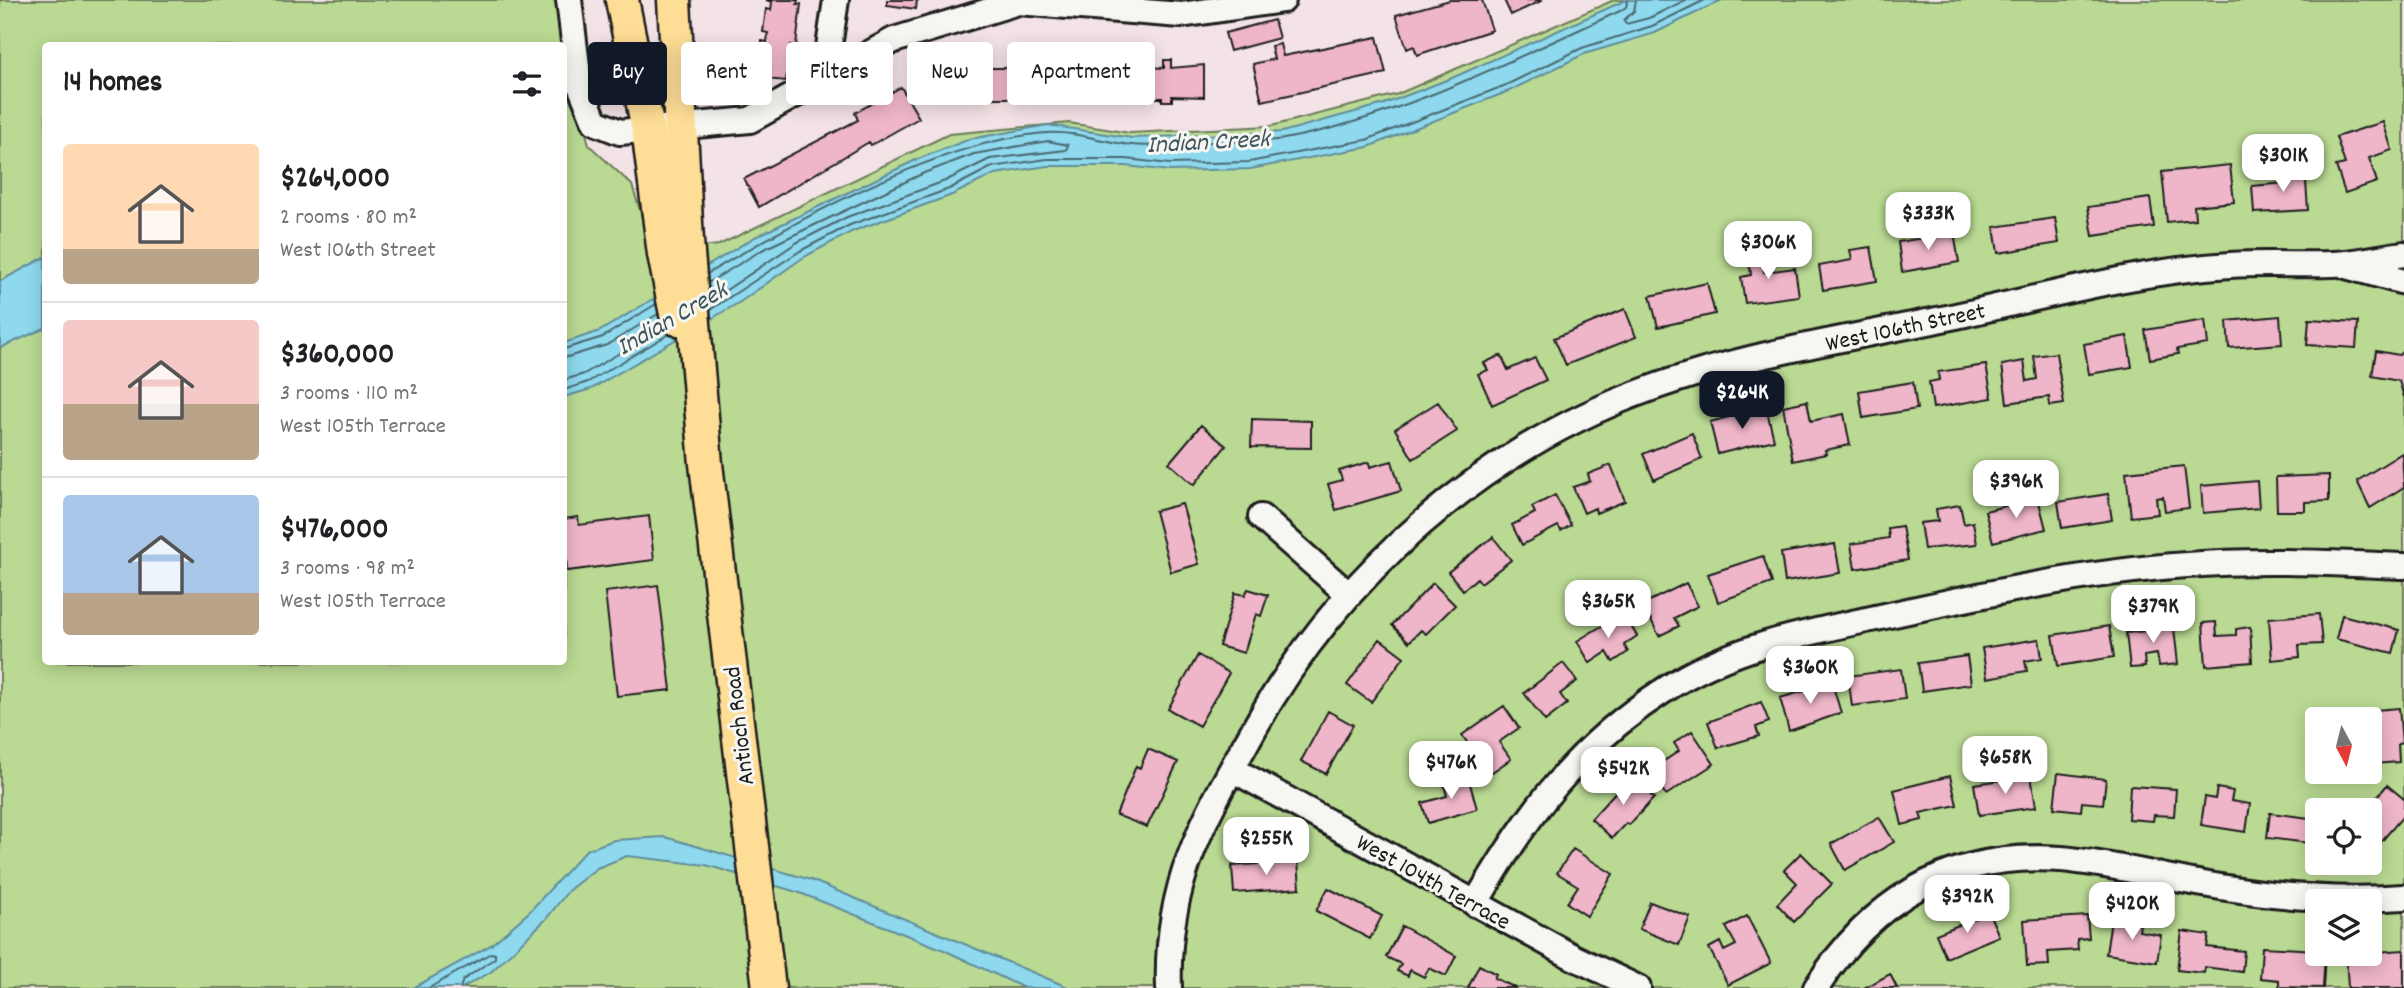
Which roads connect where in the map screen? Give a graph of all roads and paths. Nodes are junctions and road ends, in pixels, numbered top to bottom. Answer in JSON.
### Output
{"nodes":[{"id":1,"x":569,"y":0,"type":"edge"},
{"id":2,"x":622,"y":0,"type":"edge"},
{"id":3,"x":674,"y":0,"type":"edge"},
{"id":4,"x":836,"y":0,"type":"edge"},
{"id":5,"x":1283,"y":0,"type":"edge"},
{"id":6,"x":830,"y":42,"type":"edge"},
{"id":7,"x":890,"y":42,"type":"edge"},
{"id":8,"x":786,"y":101,"type":"edge"},
{"id":9,"x":680,"y":126,"type":"junction"},
{"id":10,"x":648,"y":129,"type":"junction"},
{"id":11,"x":676,"y":248,"type":"junction"},
{"id":12,"x":2404,"y":254,"type":"edge"},
{"id":13,"x":2338,"y":264,"type":"junction"},
{"id":14,"x":2404,"y":282,"type":"edge"},
{"id":15,"x":1261,"y":517,"type":"dead end"},
{"id":16,"x":2404,"y":566,"type":"edge"},
{"id":17,"x":1349,"y":595,"type":"junction"},
{"id":18,"x":1232,"y":769,"type":"junction"},
{"id":19,"x":2404,"y":897,"type":"edge"},
{"id":20,"x":1475,"y":904,"type":"junction"},
{"id":21,"x":769,"y":988,"type":"edge"},
{"id":22,"x":1169,"y":988,"type":"edge"},
{"id":23,"x":1638,"y":988,"type":"edge"},
{"id":24,"x":1816,"y":988,"type":"edge"}],
"edges":[{"from":1,"to":10,"type":"street"},
{"from":2,"to":10,"type":"main road","name":"Antioch Road"},
{"from":3,"to":9,"type":"main road","name":"Antioch Road"},
{"from":4,"to":6,"type":"street"},
{"from":5,"to":7,"type":"street"},
{"from":8,"to":9,"type":"street"},
{"from":9,"to":10,"type":"street"},
{"from":9,"to":11,"type":"main road","name":"Antioch Road"},
{"from":10,"to":11,"type":"main road","name":"Antioch Road"},
{"from":11,"to":21,"type":"main road","name":"Antioch Road"},
{"from":12,"to":13,"type":"street","name":"West 106th Street"},
{"from":13,"to":14,"type":"street"},
{"from":13,"to":17,"type":"street","name":"West 106th Street"},
{"from":15,"to":17,"type":"street"},
{"from":16,"to":20,"type":"street"},
{"from":17,"to":18,"type":"street","name":"West 106th Street"},
{"from":18,"to":20,"type":"street","name":"West 104th Terrace"},
{"from":18,"to":22,"type":"street","name":"West 106th Street"},
{"from":19,"to":24,"type":"street"},
{"from":20,"to":23,"type":"street","name":"West 104th Terrace"}]}
